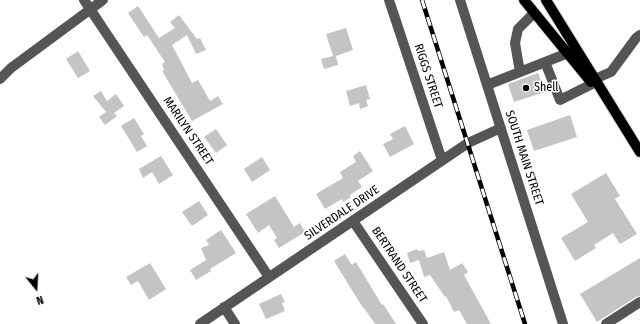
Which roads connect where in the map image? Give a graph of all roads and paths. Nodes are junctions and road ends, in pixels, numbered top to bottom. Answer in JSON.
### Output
{"nodes":[{"id":1,"x":103,"y":0,"type":"edge"},
{"id":2,"x":389,"y":0,"type":"edge"},
{"id":3,"x":460,"y":0,"type":"edge"},
{"id":4,"x":524,"y":0,"type":"edge"},
{"id":5,"x":546,"y":0,"type":"edge"},
{"id":6,"x":87,"y":4,"type":"edge"},
{"id":7,"x":534,"y":13,"type":"junction"},
{"id":8,"x":640,"y":35,"type":"edge"},
{"id":9,"x":568,"y":54,"type":"junction"},
{"id":10,"x":545,"y":62,"type":"junction"},
{"id":11,"x":520,"y":72,"type":"junction"},
{"id":12,"x":0,"y":79,"type":"edge"},
{"id":13,"x":592,"y":81,"type":"junction"},
{"id":14,"x":487,"y":85,"type":"junction"},
{"id":15,"x":501,"y":128,"type":"junction"},
{"id":16,"x":640,"y":152,"type":"edge"},
{"id":17,"x":442,"y":160,"type":"junction"},
{"id":18,"x":353,"y":221,"type":"junction"},
{"id":19,"x":269,"y":277,"type":"junction"},
{"id":20,"x":639,"y":303,"type":"edge"},
{"id":21,"x":224,"y":307,"type":"junction"},
{"id":22,"x":200,"y":324,"type":"edge"},
{"id":23,"x":235,"y":324,"type":"edge"},
{"id":24,"x":423,"y":324,"type":"edge"},
{"id":25,"x":563,"y":324,"type":"edge"},
{"id":26,"x":606,"y":324,"type":"edge"}],
"edges":[{"from":1,"to":6,"type":"street"},
{"from":2,"to":17,"type":"street","name":"RIGGS STREET"},
{"from":3,"to":14,"type":"street","name":"SOUTH MAIN STREET"},
{"from":4,"to":7,"type":"main road"},
{"from":5,"to":13,"type":"main road"},
{"from":6,"to":12,"type":"street"},
{"from":6,"to":19,"type":"street","name":"MARILYN STREET"},
{"from":7,"to":9,"type":"main road"},
{"from":7,"to":11,"type":"street"},
{"from":8,"to":13,"type":"street"},
{"from":9,"to":10,"type":"street"},
{"from":9,"to":13,"type":"main road"},
{"from":10,"to":11,"type":"street"},
{"from":10,"to":13,"type":"street"},
{"from":11,"to":14,"type":"street"},
{"from":13,"to":16,"type":"main road"},
{"from":14,"to":15,"type":"street","name":"SOUTH MAIN STREET"},
{"from":15,"to":17,"type":"street","name":"SILVERDALE DRIVE"},
{"from":15,"to":25,"type":"street","name":"SOUTH MAIN STREET"},
{"from":17,"to":18,"type":"street","name":"SILVERDALE DRIVE"},
{"from":18,"to":19,"type":"street","name":"SILVERDALE DRIVE"},
{"from":18,"to":24,"type":"street","name":"BERTRAND STREET"},
{"from":19,"to":21,"type":"street","name":"SILVERDALE DRIVE"},
{"from":20,"to":26,"type":"street"},
{"from":21,"to":22,"type":"street","name":"SILVERDALE DRIVE"},
{"from":21,"to":23,"type":"street"}]}
